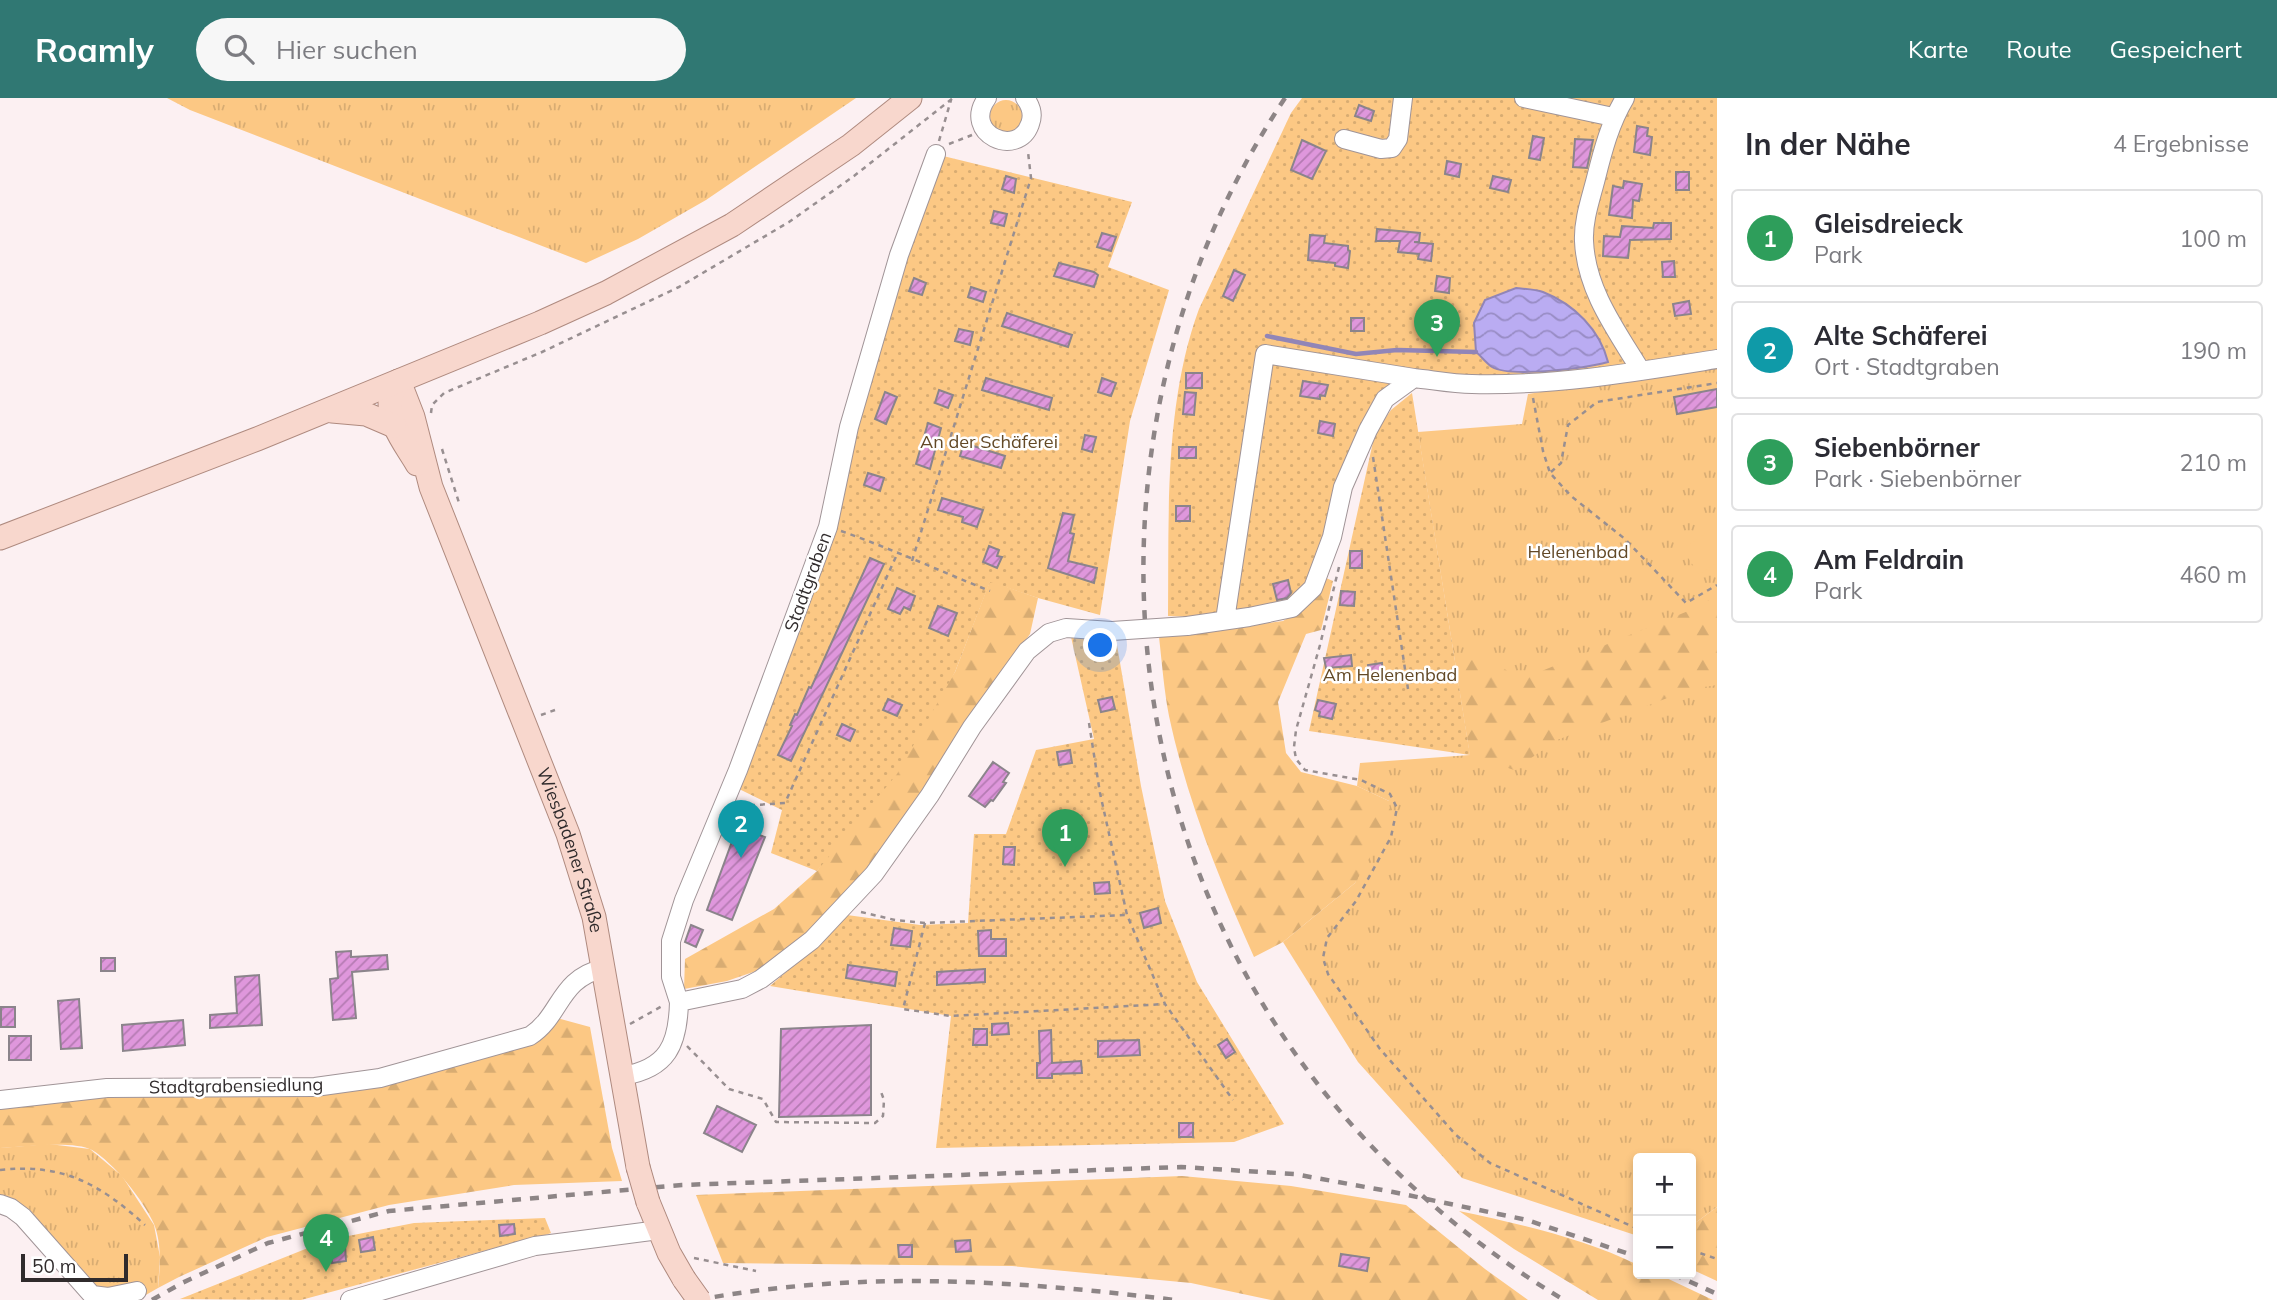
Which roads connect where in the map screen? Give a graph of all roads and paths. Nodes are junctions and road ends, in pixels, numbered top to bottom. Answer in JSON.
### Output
{"nodes":[{"id":1,"x":909,"y":98,"type":"edge"},
{"id":2,"x":952,"y":98,"type":"edge"},
{"id":3,"x":987,"y":98,"type":"edge"},
{"id":4,"x":1025,"y":98,"type":"edge"},
{"id":5,"x":1403,"y":98,"type":"edge"},
{"id":6,"x":1524,"y":98,"type":"edge"},
{"id":7,"x":1625,"y":98,"type":"edge"},
{"id":8,"x":1613,"y":117,"type":"junction"},
{"id":9,"x":985,"y":130,"type":"junction"},
{"id":10,"x":1023,"y":135,"type":"junction"},
{"id":11,"x":1344,"y":139,"type":"dead end"},
{"id":12,"x":936,"y":152,"type":"junction"},
{"id":13,"x":1717,"y":359,"type":"edge"},
{"id":14,"x":1641,"y":371,"type":"junction"},
{"id":15,"x":1414,"y":378,"type":"junction"},
{"id":16,"x":399,"y":381,"type":"junction"},
{"id":17,"x":1530,"y":383,"type":"junction"},
{"id":18,"x":1717,"y":383,"type":"edge"},
{"id":19,"x":326,"y":411,"type":"junction"},
{"id":20,"x":433,"y":423,"type":"dead end"},
{"id":21,"x":394,"y":426,"type":"junction"},
{"id":22,"x":1368,"y":430,"type":"junction"},
{"id":23,"x":442,"y":449,"type":"dead end"},
{"id":24,"x":1550,"y":472,"type":"junction"},
{"id":25,"x":431,"y":487,"type":"junction"},
{"id":26,"x":462,"y":513,"type":"dead end"},
{"id":27,"x":828,"y":527,"type":"junction"},
{"id":28,"x":0,"y":538,"type":"edge"},
{"id":29,"x":898,"y":552,"type":"junction"},
{"id":30,"x":1341,"y":558,"type":"dead end"},
{"id":31,"x":912,"y":561,"type":"junction"},
{"id":32,"x":1717,"y":585,"type":"edge"},
{"id":33,"x":990,"y":591,"type":"dead end"},
{"id":34,"x":1225,"y":620,"type":"junction"},
{"id":35,"x":1408,"y":689,"type":"dead end"},
{"id":36,"x":1089,"y":723,"type":"dead end"},
{"id":37,"x":722,"y":807,"type":"junction"},
{"id":38,"x":845,"y":906,"type":"junction"},
{"id":39,"x":1127,"y":915,"type":"junction"},
{"id":40,"x":925,"y":923,"type":"junction"},
{"id":41,"x":604,"y":968,"type":"junction"},
{"id":42,"x":679,"y":999,"type":"junction"},
{"id":43,"x":1165,"y":1004,"type":"junction"},
{"id":44,"x":626,"y":1015,"type":"dead end"},
{"id":45,"x":675,"y":1040,"type":"junction"},
{"id":46,"x":622,"y":1076,"type":"junction"},
{"id":47,"x":880,"y":1089,"type":"dead end"},
{"id":48,"x":0,"y":1100,"type":"edge"},
{"id":49,"x":1233,"y":1100,"type":"dead end"},
{"id":50,"x":0,"y":1170,"type":"edge"},
{"id":51,"x":0,"y":1203,"type":"edge"},
{"id":52,"x":145,"y":1225,"type":"dead end"},
{"id":53,"x":1633,"y":1227,"type":"edge"},
{"id":54,"x":659,"y":1230,"type":"junction"},
{"id":55,"x":1696,"y":1252,"type":"edge"},
{"id":56,"x":1717,"y":1259,"type":"edge"},
{"id":57,"x":684,"y":1267,"type":"junction"},
{"id":58,"x":755,"y":1271,"type":"dead end"},
{"id":59,"x":137,"y":1291,"type":"dead end"},
{"id":60,"x":98,"y":1298,"type":"edge"},
{"id":61,"x":350,"y":1300,"type":"edge"},
{"id":62,"x":699,"y":1300,"type":"edge"}],
"edges":[{"from":1,"to":16,"type":"main road"},
{"from":2,"to":12,"type":"path"},
{"from":2,"to":20,"type":"path"},
{"from":3,"to":9,"type":"street"},
{"from":4,"to":10,"type":"street"},
{"from":5,"to":11,"type":"street"},
{"from":6,"to":8,"type":"street"},
{"from":7,"to":8,"type":"street"},
{"from":8,"to":14,"type":"street"},
{"from":9,"to":10,"type":"street"},
{"from":9,"to":12,"type":"path"},
{"from":10,"to":31,"type":"path"},
{"from":12,"to":27,"type":"street","name":"Stadtgraben"},
{"from":13,"to":14,"type":"street"},
{"from":14,"to":17,"type":"street"},
{"from":15,"to":17,"type":"street"},
{"from":15,"to":22,"type":"street"},
{"from":15,"to":34,"type":"street"},
{"from":16,"to":19,"type":"main road"},
{"from":16,"to":21,"type":"main road"},
{"from":16,"to":25,"type":"main road","name":"Wiesbadener Straße"},
{"from":17,"to":24,"type":"path"},
{"from":18,"to":24,"type":"path"},
{"from":19,"to":21,"type":"main road"},
{"from":19,"to":28,"type":"main road"},
{"from":21,"to":25,"type":"main road","name":"Wiesbadener Straße"},
{"from":22,"to":34,"type":"street"},
{"from":22,"to":35,"type":"path"},
{"from":23,"to":26,"type":"path"},
{"from":24,"to":32,"type":"path"},
{"from":25,"to":41,"type":"main road","name":"Wiesbadener Straße"},
{"from":27,"to":29,"type":"path"},
{"from":27,"to":37,"type":"street","name":"Stadtgraben"},
{"from":29,"to":31,"type":"path"},
{"from":29,"to":37,"type":"path"},
{"from":30,"to":53,"type":"path"},
{"from":31,"to":33,"type":"path"},
{"from":34,"to":38,"type":"street","bridge":true},
{"from":36,"to":39,"type":"path"},
{"from":37,"to":42,"type":"street","name":"Stadtgraben"},
{"from":38,"to":40,"type":"path"},
{"from":38,"to":42,"type":"street"},
{"from":39,"to":40,"type":"path"},
{"from":39,"to":43,"type":"path"},
{"from":40,"to":43,"type":"path"},
{"from":41,"to":46,"type":"main road","name":"Wiesbadener Straße"},
{"from":41,"to":48,"type":"street","name":"Stadtgrabensiedlung"},
{"from":42,"to":44,"type":"path"},
{"from":42,"to":45,"type":"street","name":"Stadtgraben"},
{"from":43,"to":49,"type":"path"},
{"from":45,"to":46,"type":"street"},
{"from":45,"to":47,"type":"path"},
{"from":46,"to":54,"type":"main road","name":"Wiesbadener Straße","bridge":true},
{"from":50,"to":52,"type":"path"},
{"from":51,"to":60,"type":"street"},
{"from":54,"to":57,"type":"main road","name":"Wiesbadener Straße"},
{"from":54,"to":61,"type":"street"},
{"from":55,"to":56,"type":"path"},
{"from":57,"to":58,"type":"path"},
{"from":57,"to":62,"type":"main road","name":"Wiesbadener Straße","bridge":true},
{"from":59,"to":60,"type":"street"}]}
